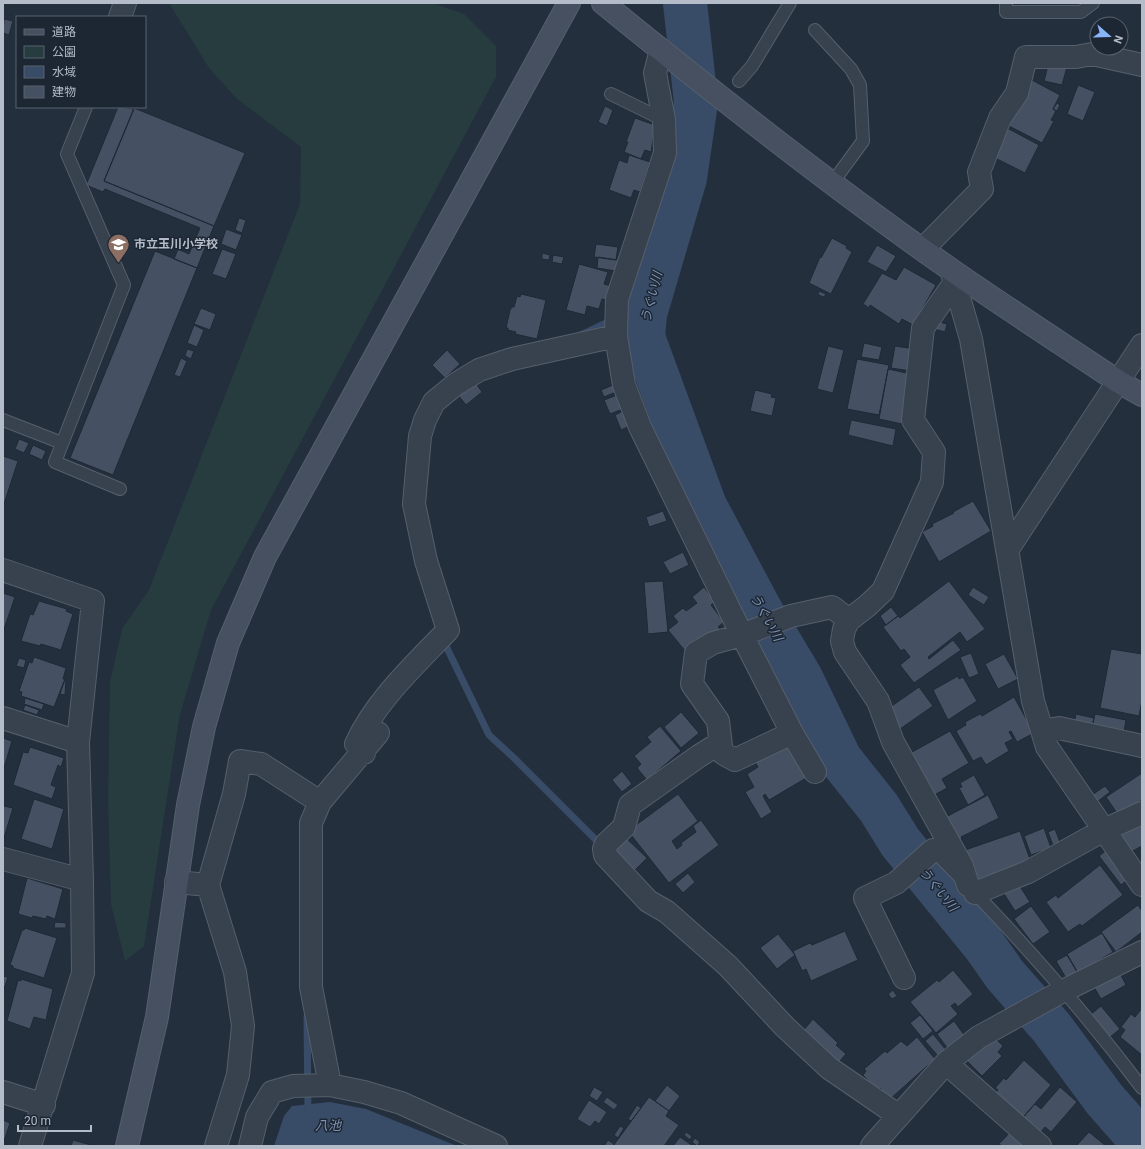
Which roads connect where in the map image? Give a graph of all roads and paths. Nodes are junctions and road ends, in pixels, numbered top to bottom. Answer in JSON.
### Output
{"nodes":[{"id":1,"x":125,"y":3,"type":"edge"},
{"id":2,"x":569,"y":3,"type":"edge"},
{"id":3,"x":603,"y":3,"type":"edge"},
{"id":4,"x":790,"y":3,"type":"edge"},
{"id":5,"x":1006,"y":3,"type":"edge"},
{"id":6,"x":1093,"y":3,"type":"edge"},
{"id":7,"x":120,"y":16,"type":"edge"},
{"id":8,"x":815,"y":30,"type":"dead end"},
{"id":9,"x":661,"y":50,"type":"junction"},
{"id":10,"x":1142,"y":65,"type":"edge"},
{"id":11,"x":739,"y":81,"type":"dead end"},
{"id":12,"x":611,"y":94,"type":"dead end"},
{"id":13,"x":86,"y":108,"type":"edge"},
{"id":14,"x":664,"y":120,"type":"junction"},
{"id":15,"x":833,"y":182,"type":"junction"},
{"id":16,"x":923,"y":249,"type":"junction"},
{"id":17,"x":953,"y":276,"type":"junction"},
{"id":18,"x":616,"y":336,"type":"junction"},
{"id":19,"x":1142,"y":345,"type":"edge"},
{"id":20,"x":1118,"y":382,"type":"junction"},
{"id":21,"x":1142,"y":395,"type":"edge"},
{"id":22,"x":3,"y":420,"type":"edge"},
{"id":23,"x":62,"y":443,"type":"junction"},
{"id":24,"x":120,"y":489,"type":"dead end"},
{"id":25,"x":1008,"y":549,"type":"junction"},
{"id":26,"x":3,"y":570,"type":"edge"},
{"id":27,"x":849,"y":620,"type":"junction"},
{"id":28,"x":742,"y":635,"type":"junction"},
{"id":29,"x":3,"y":718,"type":"edge"},
{"id":30,"x":1042,"y":731,"type":"junction"},
{"id":31,"x":378,"y":733,"type":"dead end"},
{"id":32,"x":792,"y":733,"type":"junction"},
{"id":33,"x":78,"y":742,"type":"junction"},
{"id":34,"x":715,"y":746,"type":"junction"},
{"id":35,"x":1142,"y":746,"type":"edge"},
{"id":36,"x":364,"y":753,"type":"junction"},
{"id":37,"x":815,"y":772,"type":"dead end"},
{"id":38,"x":320,"y":802,"type":"junction"},
{"id":39,"x":1142,"y":813,"type":"edge"},
{"id":40,"x":1104,"y":830,"type":"junction"},
{"id":41,"x":933,"y":850,"type":"joint"},
{"id":42,"x":3,"y":859,"type":"edge"},
{"id":43,"x":82,"y":880,"type":"junction"},
{"id":44,"x":176,"y":882,"type":"junction"},
{"id":45,"x":208,"y":885,"type":"junction"},
{"id":46,"x":1142,"y":885,"type":"edge"},
{"id":47,"x":971,"y":889,"type":"junction"},
{"id":48,"x":1142,"y":952,"type":"edge"},
{"id":49,"x":904,"y":978,"type":"dead end"},
{"id":50,"x":1062,"y":992,"type":"junction"},
{"id":51,"x":946,"y":1063,"type":"junction"},
{"id":52,"x":330,"y":1085,"type":"junction"},
{"id":53,"x":1142,"y":1088,"type":"edge"},
{"id":54,"x":3,"y":1092,"type":"edge"},
{"id":55,"x":44,"y":1105,"type":"junction"},
{"id":56,"x":899,"y":1116,"type":"junction"},
{"id":57,"x":30,"y":1146,"type":"edge"},
{"id":58,"x":127,"y":1146,"type":"edge"},
{"id":59,"x":216,"y":1146,"type":"edge"},
{"id":60,"x":250,"y":1146,"type":"edge"},
{"id":61,"x":496,"y":1146,"type":"edge"},
{"id":62,"x":872,"y":1146,"type":"edge"},
{"id":63,"x":1040,"y":1146,"type":"edge"}],
"edges":[{"from":1,"to":7,"type":"street"},
{"from":2,"to":44,"type":"street"},
{"from":3,"to":9,"type":"street"},
{"from":4,"to":11,"type":"lane"},
{"from":5,"to":6,"type":"lane"},
{"from":8,"to":15,"type":"lane"},
{"from":9,"to":14,"type":"street"},
{"from":9,"to":15,"type":"street"},
{"from":10,"to":16,"type":"street"},
{"from":12,"to":14,"type":"lane"},
{"from":13,"to":23,"type":"lane"},
{"from":14,"to":18,"type":"street"},
{"from":15,"to":16,"type":"street"},
{"from":16,"to":17,"type":"street"},
{"from":17,"to":20,"type":"street"},
{"from":17,"to":25,"type":"street"},
{"from":17,"to":27,"type":"street"},
{"from":18,"to":28,"type":"street"},
{"from":18,"to":36,"type":"street"},
{"from":19,"to":20,"type":"street"},
{"from":20,"to":21,"type":"street"},
{"from":20,"to":25,"type":"street"},
{"from":22,"to":23,"type":"lane"},
{"from":23,"to":24,"type":"lane"},
{"from":25,"to":30,"type":"street"},
{"from":26,"to":33,"type":"street"},
{"from":27,"to":28,"type":"street"},
{"from":27,"to":47,"type":"street"},
{"from":28,"to":32,"type":"street"},
{"from":28,"to":34,"type":"street"},
{"from":29,"to":33,"type":"street"},
{"from":30,"to":35,"type":"street"},
{"from":30,"to":40,"type":"street"},
{"from":31,"to":36,"type":"street"},
{"from":32,"to":34,"type":"street"},
{"from":32,"to":37,"type":"street"},
{"from":33,"to":43,"type":"street"},
{"from":34,"to":56,"type":"street"},
{"from":36,"to":38,"type":"street"},
{"from":38,"to":45,"type":"street"},
{"from":38,"to":52,"type":"street"},
{"from":39,"to":40,"type":"street"},
{"from":40,"to":46,"type":"street"},
{"from":40,"to":47,"type":"street"},
{"from":41,"to":47,"type":"lane"},
{"from":41,"to":49,"type":"street"},
{"from":42,"to":43,"type":"street"},
{"from":43,"to":55,"type":"street"},
{"from":44,"to":45,"type":"street"},
{"from":44,"to":58,"type":"street"},
{"from":45,"to":59,"type":"street"},
{"from":47,"to":50,"type":"lane"},
{"from":48,"to":50,"type":"street"},
{"from":50,"to":51,"type":"street"},
{"from":50,"to":53,"type":"lane"},
{"from":51,"to":56,"type":"street"},
{"from":51,"to":63,"type":"street"},
{"from":52,"to":60,"type":"street"},
{"from":52,"to":61,"type":"street"},
{"from":54,"to":55,"type":"street"},
{"from":55,"to":57,"type":"street"},
{"from":56,"to":62,"type":"street"}]}
